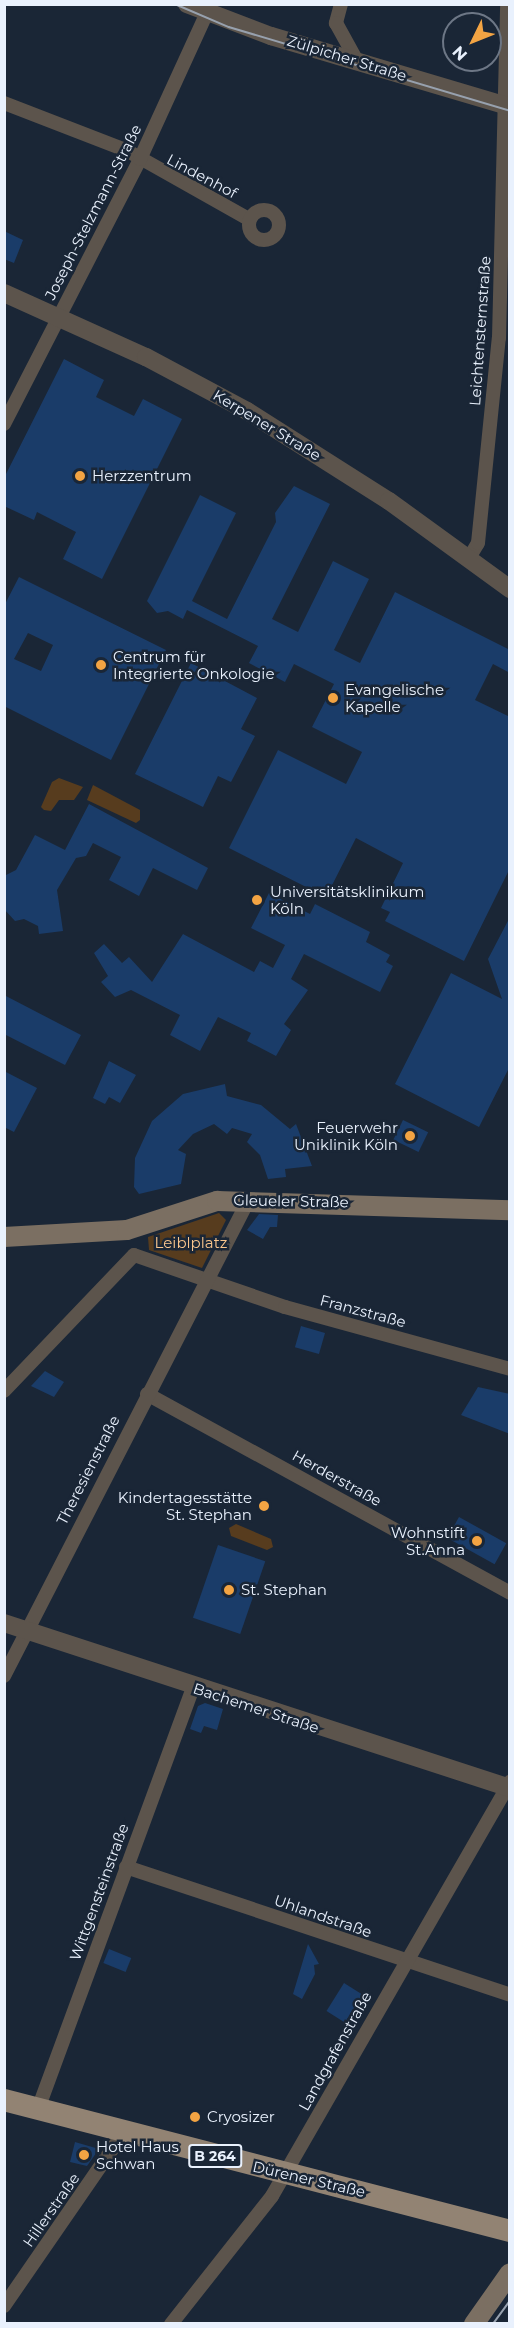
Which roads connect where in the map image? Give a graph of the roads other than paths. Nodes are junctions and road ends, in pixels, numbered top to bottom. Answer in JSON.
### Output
{"nodes":[{"id":1,"x":187,"y":4,"type":"edge"},
{"id":2,"x":341,"y":4,"type":"edge"},
{"id":3,"x":507,"y":4,"type":"edge"},
{"id":4,"x":210,"y":9,"type":"edge"},
{"id":5,"x":357,"y":61,"type":"junction"},
{"id":6,"x":4,"y":103,"type":"edge"},
{"id":7,"x":508,"y":105,"type":"edge"},
{"id":8,"x":140,"y":159,"type":"junction"},
{"id":9,"x":250,"y":220,"type":"dead end"},
{"id":10,"x":4,"y":293,"type":"edge"},
{"id":11,"x":58,"y":317,"type":"junction"},
{"id":12,"x":4,"y":424,"type":"edge"},
{"id":13,"x":469,"y":558,"type":"junction"},
{"id":14,"x":510,"y":589,"type":"edge"},
{"id":15,"x":249,"y":1199,"type":"junction"},
{"id":16,"x":510,"y":1210,"type":"edge"},
{"id":17,"x":127,"y":1230,"type":"junction"},
{"id":18,"x":4,"y":1237,"type":"edge"},
{"id":19,"x":134,"y":1255,"type":"junction"},
{"id":20,"x":208,"y":1283,"type":"junction"},
{"id":21,"x":510,"y":1369,"type":"edge"},
{"id":22,"x":4,"y":1392,"type":"edge"},
{"id":23,"x":147,"y":1394,"type":"junction"},
{"id":24,"x":510,"y":1593,"type":"edge"},
{"id":25,"x":4,"y":1623,"type":"edge"},
{"id":26,"x":24,"y":1631,"type":"junction"},
{"id":27,"x":4,"y":1676,"type":"edge"},
{"id":28,"x":193,"y":1687,"type":"junction"},
{"id":29,"x":508,"y":1786,"type":"edge"},
{"id":30,"x":126,"y":1867,"type":"junction"},
{"id":31,"x":405,"y":1961,"type":"junction"},
{"id":32,"x":510,"y":1995,"type":"edge"},
{"id":33,"x":4,"y":2100,"type":"edge"},
{"id":34,"x":38,"y":2109,"type":"junction"},
{"id":35,"x":124,"y":2132,"type":"junction"},
{"id":36,"x":285,"y":2174,"type":"junction"},
{"id":37,"x":510,"y":2231,"type":"edge"},
{"id":38,"x":510,"y":2273,"type":"edge"},
{"id":39,"x":4,"y":2306,"type":"edge"},
{"id":40,"x":171,"y":2324,"type":"edge"},
{"id":41,"x":474,"y":2324,"type":"edge"}],
"edges":[{"from":1,"to":4,"type":"street","name":"Zülpicher Straße"},
{"from":2,"to":5,"type":"street"},
{"from":3,"to":7,"type":"street","name":"Leichtensternstraße"},
{"from":4,"to":5,"type":"street","name":"Zülpicher Straße"},
{"from":4,"to":8,"type":"street","name":"Joseph-Stelzmann-Straße"},
{"from":5,"to":7,"type":"street","name":"Zülpicher Straße"},
{"from":6,"to":8,"type":"street","name":"Lindenhof"},
{"from":7,"to":13,"type":"street","name":"Leichtensternstraße"},
{"from":8,"to":9,"type":"street","name":"Lindenhof"},
{"from":8,"to":11,"type":"street","name":"Joseph-Stelzmann-Straße"},
{"from":10,"to":11,"type":"street","name":"Kerpener Straße"},
{"from":11,"to":12,"type":"street","name":"Joseph-Stelzmann-Straße"},
{"from":11,"to":13,"type":"street","name":"Kerpener Straße"},
{"from":13,"to":14,"type":"street","name":"Kerpener Straße"},
{"from":15,"to":16,"type":"main road","name":"Gleueler Straße"},
{"from":15,"to":17,"type":"main road","name":"Gleueler Straße"},
{"from":15,"to":20,"type":"street"},
{"from":17,"to":18,"type":"main road","name":"Gleueler Straße"},
{"from":17,"to":19,"type":"street"},
{"from":19,"to":20,"type":"street"},
{"from":19,"to":22,"type":"street"},
{"from":20,"to":21,"type":"street","name":"Franzstraße"},
{"from":20,"to":23,"type":"street","name":"Theresienstraße"},
{"from":23,"to":24,"type":"street","name":"Herderstraße"},
{"from":23,"to":26,"type":"street","name":"Theresienstraße"},
{"from":25,"to":26,"type":"street","name":"Bachemer Straße"},
{"from":26,"to":27,"type":"street","name":"Theresienstraße"},
{"from":26,"to":28,"type":"street","name":"Bachemer Straße"},
{"from":28,"to":29,"type":"street","name":"Bachemer Straße"},
{"from":28,"to":30,"type":"street","name":"Wittgensteinstraße"},
{"from":29,"to":31,"type":"street","name":"Landgrafenstraße"},
{"from":30,"to":31,"type":"street","name":"Uhlandstraße"},
{"from":30,"to":34,"type":"street","name":"Wittgensteinstraße"},
{"from":31,"to":32,"type":"street","name":"Uhlandstraße"},
{"from":31,"to":36,"type":"street","name":"Landgrafenstraße"},
{"from":33,"to":34,"type":"main road","name":"Dürener Straße","number":"B 264"},
{"from":34,"to":35,"type":"main road","name":"Dürener Straße","number":"B 264"},
{"from":35,"to":36,"type":"main road","name":"Dürener Straße","number":"B 264"},
{"from":35,"to":39,"type":"street","name":"Hillerstraße"},
{"from":36,"to":37,"type":"main road","name":"Dürener Straße","number":"B 264"},
{"from":36,"to":40,"type":"street","name":"Landgrafenstraße"},
{"from":38,"to":41,"type":"main road"}]}
